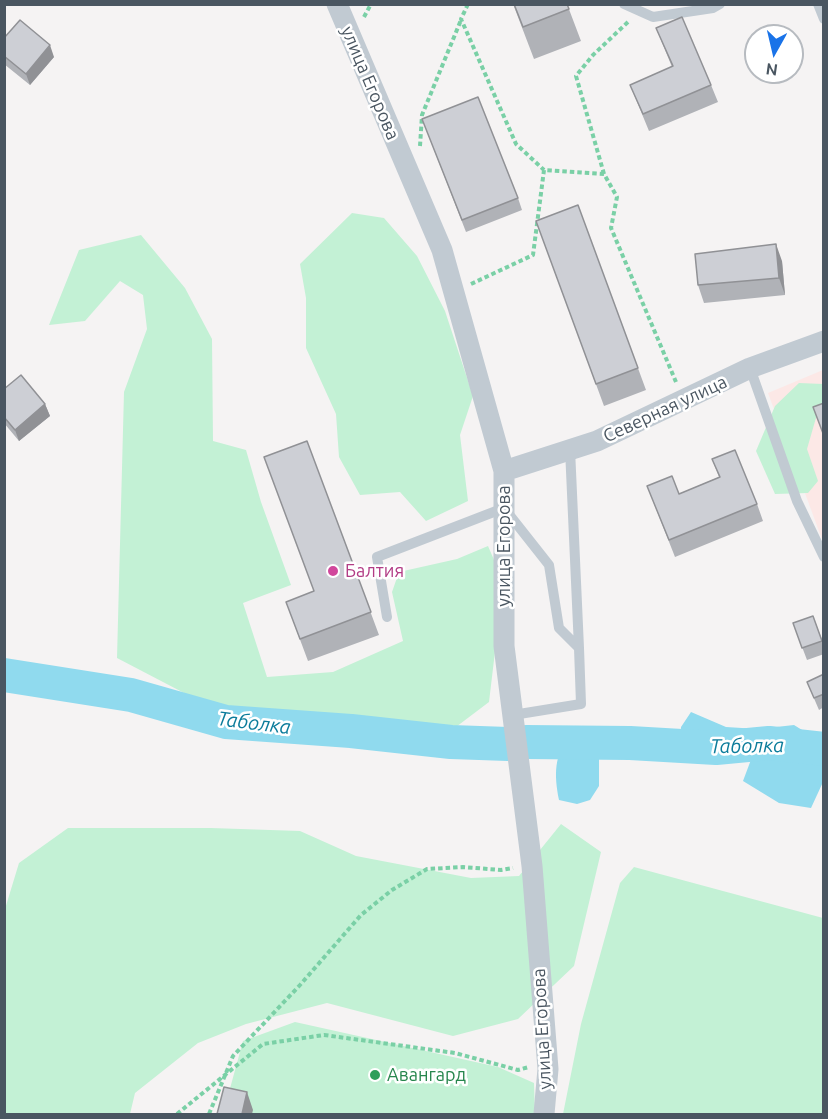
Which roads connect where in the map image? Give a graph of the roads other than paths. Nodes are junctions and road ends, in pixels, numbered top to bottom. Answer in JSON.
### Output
{"nodes":[{"id":1,"x":337,"y":4,"type":"edge"},
{"id":2,"x":624,"y":4,"type":"edge"},
{"id":3,"x":654,"y":4,"type":"edge"},
{"id":4,"x":720,"y":4,"type":"edge"},
{"id":5,"x":818,"y":4,"type":"edge"},
{"id":6,"x":653,"y":17,"type":"junction"},
{"id":7,"x":824,"y":20,"type":"edge"},
{"id":8,"x":824,"y":341,"type":"edge"},
{"id":9,"x":750,"y":369,"type":"junction"},
{"id":10,"x":570,"y":449,"type":"junction"},
{"id":11,"x":504,"y":471,"type":"junction"},
{"id":12,"x":504,"y":508,"type":"junction"},
{"id":13,"x":824,"y":557,"type":"edge"},
{"id":14,"x":387,"y":616,"type":"dead end"},
{"id":15,"x":579,"y":648,"type":"junction"},
{"id":16,"x":513,"y":715,"type":"junction"},
{"id":17,"x":544,"y":1114,"type":"edge"}],
"edges":[{"from":1,"to":11,"type":"street","name":"улица Егорова"},
{"from":2,"to":6,"type":"lane"},
{"from":3,"to":6,"type":"lane"},
{"from":4,"to":6,"type":"lane"},
{"from":5,"to":7,"type":"lane"},
{"from":8,"to":9,"type":"street","name":"Северная улица"},
{"from":9,"to":10,"type":"street","name":"Северная улица"},
{"from":9,"to":13,"type":"lane"},
{"from":10,"to":11,"type":"street","name":"Северная улица"},
{"from":10,"to":15,"type":"lane"},
{"from":11,"to":12,"type":"street","name":"улица Егорова"},
{"from":12,"to":14,"type":"lane"},
{"from":12,"to":15,"type":"lane"},
{"from":12,"to":16,"type":"street","name":"улица Егорова"},
{"from":15,"to":16,"type":"lane"},
{"from":16,"to":17,"type":"street","name":"улица Егорова"}]}
